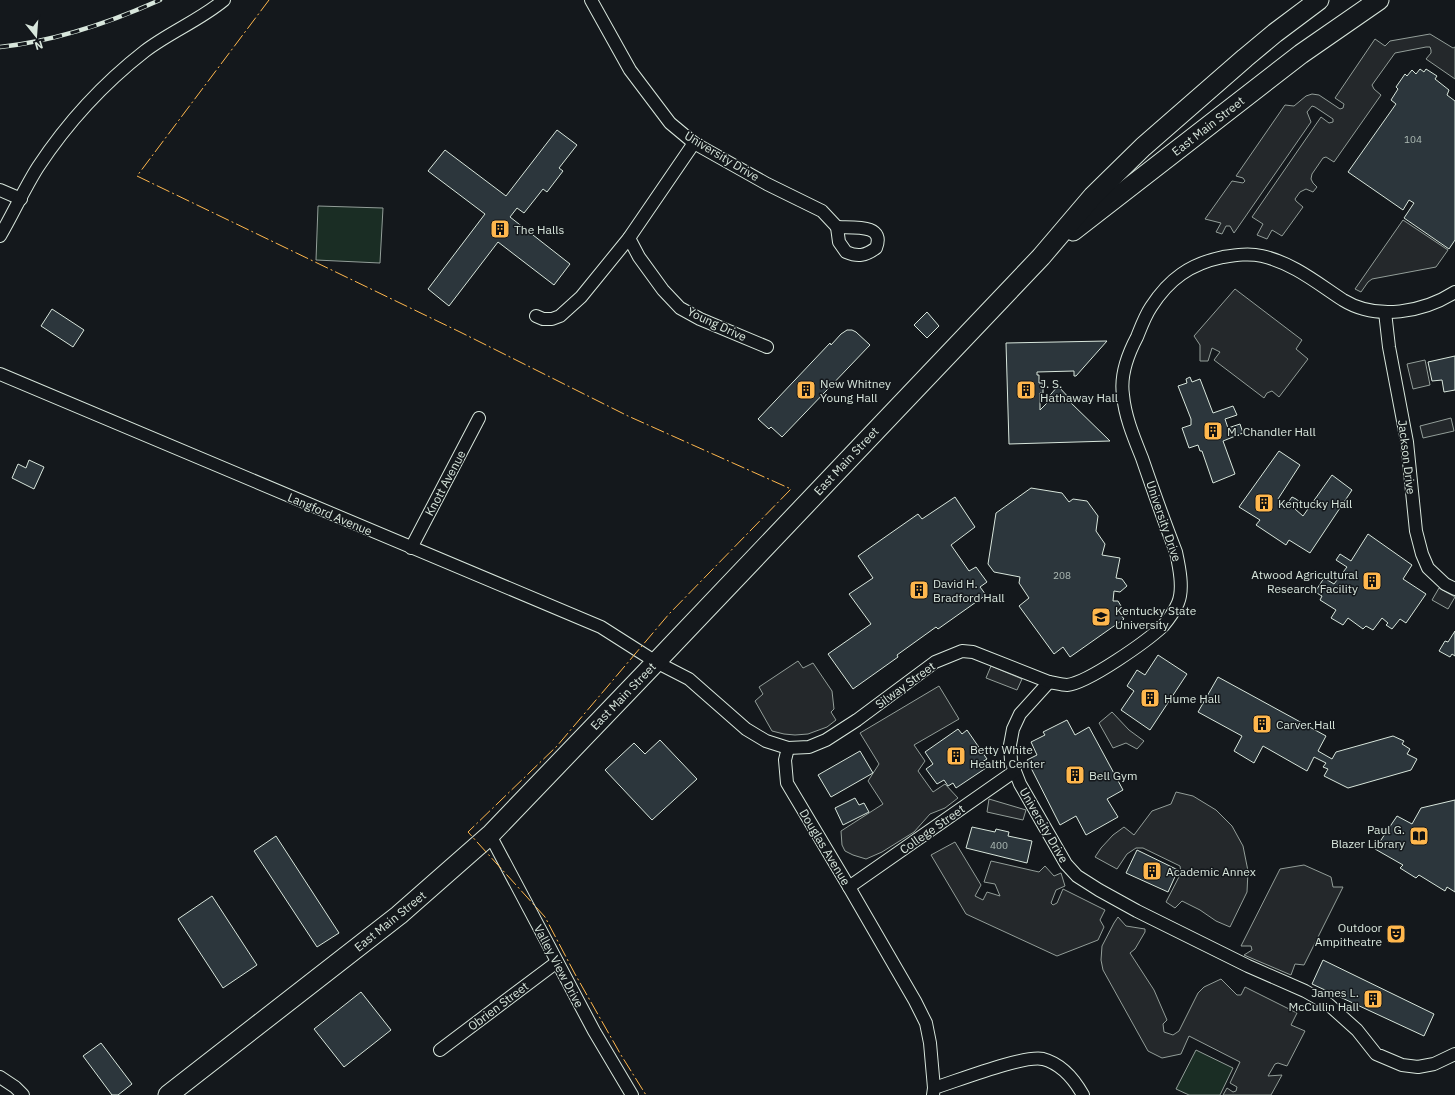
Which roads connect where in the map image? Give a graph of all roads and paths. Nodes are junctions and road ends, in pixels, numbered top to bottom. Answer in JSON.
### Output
{"nodes":[{"id":1,"x":224,"y":0,"type":"edge"},
{"id":2,"x":590,"y":0,"type":"edge"},
{"id":3,"x":1319,"y":0,"type":"edge"},
{"id":4,"x":1379,"y":0,"type":"edge"},
{"id":5,"x":694,"y":143,"type":"junction"},
{"id":6,"x":0,"y":190,"type":"edge"},
{"id":7,"x":21,"y":199,"type":"junction"},
{"id":8,"x":837,"y":228,"type":"dead end"},
{"id":9,"x":0,"y":236,"type":"edge"},
{"id":10,"x":629,"y":238,"type":"junction"},
{"id":11,"x":1041,"y":257,"type":"junction"},
{"id":12,"x":1455,"y":292,"type":"edge"},
{"id":13,"x":1385,"y":312,"type":"junction"},
{"id":14,"x":536,"y":316,"type":"dead end"},
{"id":15,"x":767,"y":347,"type":"dead end"},
{"id":16,"x":0,"y":374,"type":"edge"},
{"id":17,"x":479,"y":418,"type":"dead end"},
{"id":18,"x":411,"y":548,"type":"junction"},
{"id":19,"x":1455,"y":589,"type":"edge"},
{"id":20,"x":656,"y":662,"type":"junction"},
{"id":21,"x":1049,"y":682,"type":"junction"},
{"id":22,"x":788,"y":748,"type":"junction"},
{"id":23,"x":1015,"y":771,"type":"junction"},
{"id":24,"x":490,"y":835,"type":"junction"},
{"id":25,"x":849,"y":887,"type":"junction"},
{"id":26,"x":557,"y":962,"type":"junction"},
{"id":27,"x":440,"y":1050,"type":"dead end"},
{"id":28,"x":1455,"y":1054,"type":"edge"},
{"id":29,"x":0,"y":1077,"type":"edge"},
{"id":30,"x":934,"y":1092,"type":"edge"},
{"id":31,"x":23,"y":1095,"type":"edge"},
{"id":32,"x":168,"y":1095,"type":"edge"},
{"id":33,"x":632,"y":1095,"type":"edge"},
{"id":34,"x":1082,"y":1095,"type":"edge"}],
"edges":[{"from":1,"to":7,"type":"street"},
{"from":2,"to":5,"type":"street","name":"University Drive"},
{"from":3,"to":11,"type":"main road","name":"East Main Street"},
{"from":4,"to":11,"type":"main road","name":"East Main Street"},
{"from":5,"to":8,"type":"street","name":"University Drive"},
{"from":5,"to":10,"type":"street"},
{"from":6,"to":7,"type":"street"},
{"from":7,"to":9,"type":"street"},
{"from":10,"to":14,"type":"street"},
{"from":10,"to":15,"type":"street","name":"Young Drive"},
{"from":11,"to":20,"type":"main road","name":"East Main Street"},
{"from":12,"to":13,"type":"street","name":"University Drive"},
{"from":13,"to":19,"type":"street","name":"Jackson Drive"},
{"from":13,"to":21,"type":"street","name":"University Drive"},
{"from":16,"to":18,"type":"street","name":"Langford Avenue"},
{"from":17,"to":18,"type":"street","name":"Knott Avenue"},
{"from":18,"to":20,"type":"street","name":"Langford Avenue"},
{"from":20,"to":22,"type":"street"},
{"from":20,"to":24,"type":"main road","name":"East Main Street"},
{"from":21,"to":22,"type":"street","name":"Silway Street"},
{"from":21,"to":23,"type":"street","name":"University Drive"},
{"from":22,"to":25,"type":"street","name":"Douglas Avenue"},
{"from":23,"to":25,"type":"street","name":"College Street"},
{"from":23,"to":28,"type":"street","name":"University Drive"},
{"from":24,"to":26,"type":"street","name":"Valley View Drive"},
{"from":24,"to":32,"type":"main road","name":"East Main Street"},
{"from":25,"to":30,"type":"street","name":"Douglas Avenue"},
{"from":26,"to":27,"type":"street","name":"Obrien Street"},
{"from":26,"to":33,"type":"street","name":"Valley View Drive"},
{"from":29,"to":31,"type":"street"},
{"from":30,"to":34,"type":"street","name":"Douglas Avenue"}]}
